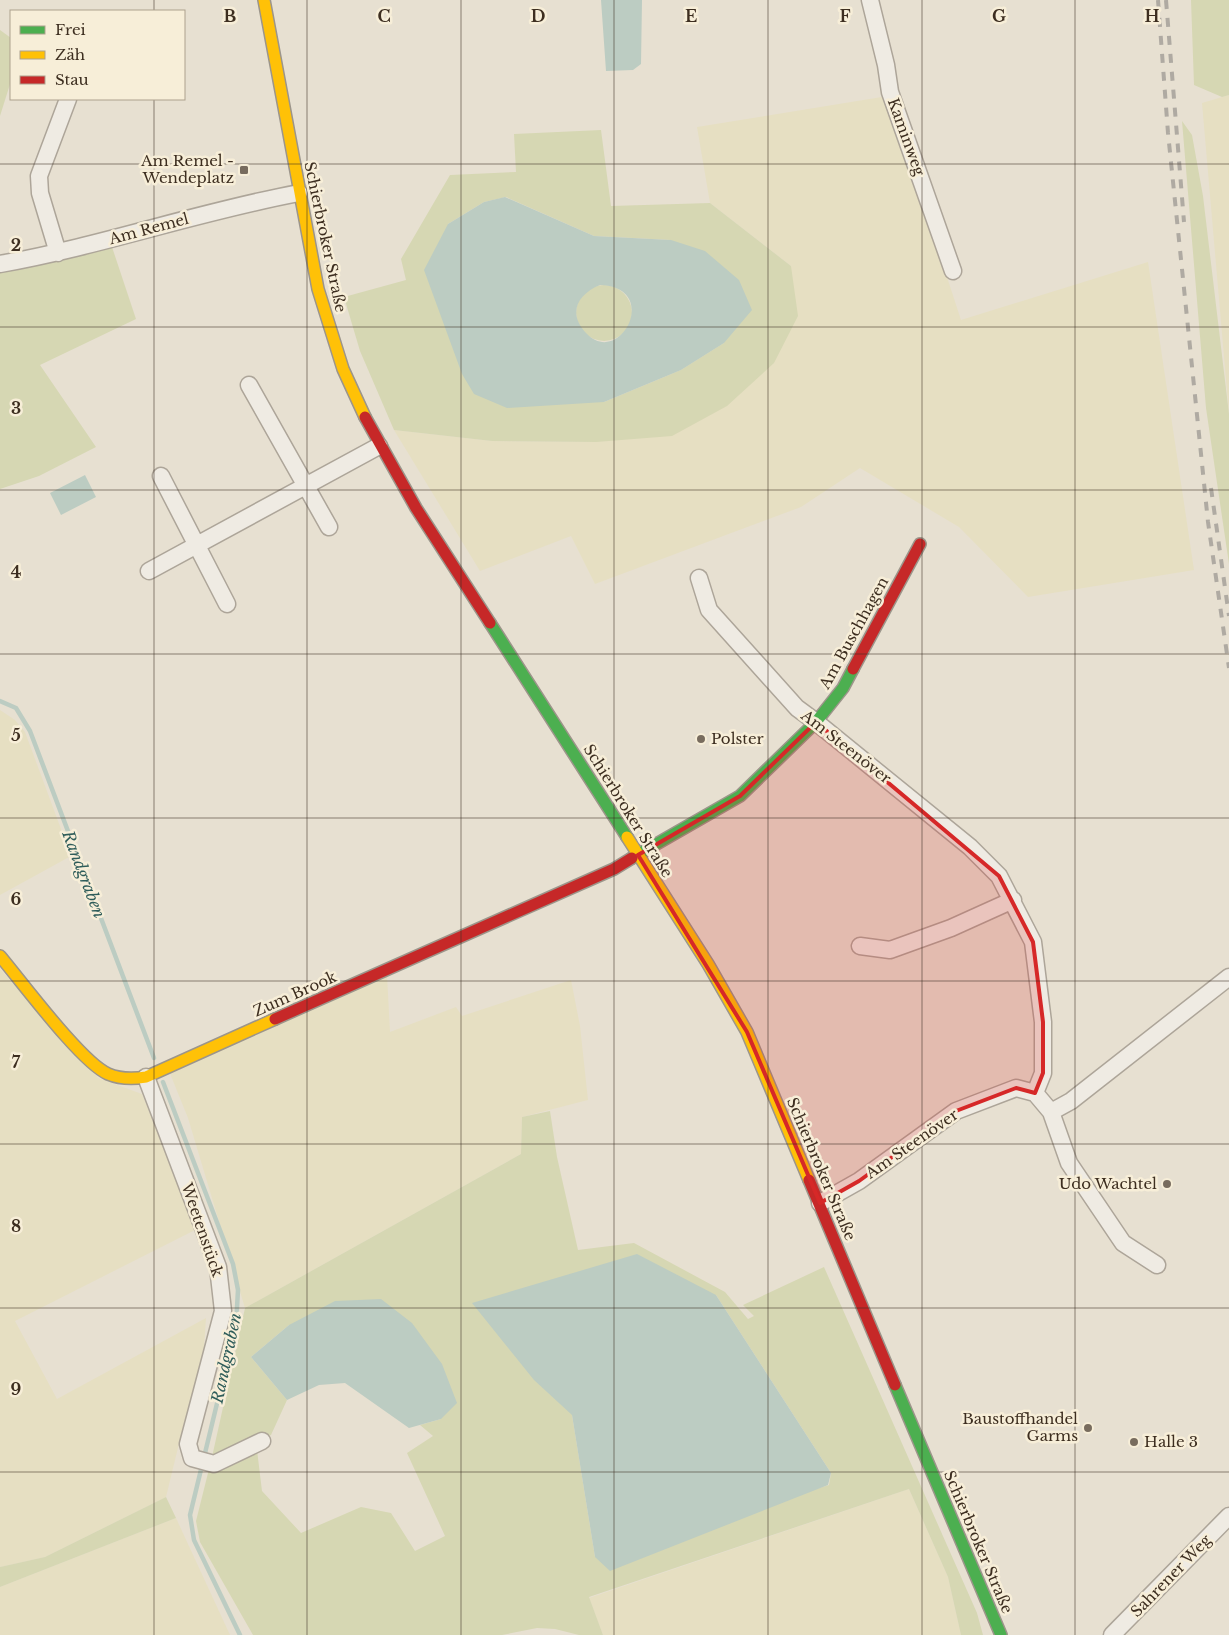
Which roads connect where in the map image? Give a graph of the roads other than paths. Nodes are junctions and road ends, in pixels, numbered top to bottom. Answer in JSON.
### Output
{"nodes":[{"id":1,"x":264,"y":0,"type":"edge"},
{"id":2,"x":870,"y":0,"type":"edge"},
{"id":3,"x":68,"y":100,"type":"edge"},
{"id":4,"x":298,"y":192,"type":"junction"},
{"id":5,"x":58,"y":253,"type":"junction"},
{"id":6,"x":0,"y":264,"type":"edge"},
{"id":7,"x":953,"y":271,"type":"dead end"},
{"id":8,"x":249,"y":385,"type":"dead end"},
{"id":9,"x":380,"y":446,"type":"junction"},
{"id":10,"x":162,"y":476,"type":"dead end"},
{"id":11,"x":305,"y":485,"type":"junction"},
{"id":12,"x":329,"y":527,"type":"dead end"},
{"id":13,"x":920,"y":544,"type":"dead end"},
{"id":14,"x":196,"y":545,"type":"junction"},
{"id":15,"x":149,"y":570,"type":"dead end"},
{"id":16,"x":699,"y":578,"type":"dead end"},
{"id":17,"x":227,"y":604,"type":"dead end"},
{"id":18,"x":816,"y":722,"type":"junction"},
{"id":19,"x":638,"y":855,"type":"junction"},
{"id":20,"x":1013,"y":900,"type":"junction"},
{"id":21,"x":860,"y":946,"type":"dead end"},
{"id":22,"x":0,"y":956,"type":"edge"},
{"id":23,"x":1229,"y":977,"type":"edge"},
{"id":24,"x":146,"y":1077,"type":"junction"},
{"id":25,"x":1035,"y":1093,"type":"junction"},
{"id":26,"x":1051,"y":1112,"type":"junction"},
{"id":27,"x":820,"y":1203,"type":"junction"},
{"id":28,"x":1157,"y":1265,"type":"dead end"},
{"id":29,"x":262,"y":1441,"type":"dead end"},
{"id":30,"x":1229,"y":1516,"type":"edge"},
{"id":31,"x":1001,"y":1635,"type":"edge"},
{"id":32,"x":1112,"y":1635,"type":"edge"}],
"edges":[{"from":1,"to":4,"type":"main road","name":"Schierbroker Straße"},
{"from":2,"to":7,"type":"street","name":"Kaminweg"},
{"from":3,"to":5,"type":"street"},
{"from":4,"to":5,"type":"street","name":"Am Remel"},
{"from":4,"to":9,"type":"main road","name":"Schierbroker Straße"},
{"from":5,"to":6,"type":"street","name":"Am Remel"},
{"from":8,"to":11,"type":"street"},
{"from":9,"to":11,"type":"street"},
{"from":9,"to":19,"type":"main road","name":"Schierbroker Straße"},
{"from":10,"to":14,"type":"street"},
{"from":11,"to":12,"type":"street"},
{"from":11,"to":14,"type":"street"},
{"from":13,"to":18,"type":"main road","name":"Am Buschhagen"},
{"from":14,"to":15,"type":"street"},
{"from":14,"to":17,"type":"street"},
{"from":16,"to":18,"type":"street","name":"Am Steenöver"},
{"from":18,"to":19,"type":"main road","name":"Am Buschhagen"},
{"from":18,"to":20,"type":"street","name":"Am Steenöver"},
{"from":19,"to":24,"type":"main road","name":"Zum Brook"},
{"from":19,"to":27,"type":"main road","name":"Schierbroker Straße"},
{"from":20,"to":21,"type":"street"},
{"from":20,"to":25,"type":"street","name":"Am Steenöver"},
{"from":22,"to":24,"type":"main road","name":"Zum Brook"},
{"from":23,"to":26,"type":"street"},
{"from":24,"to":29,"type":"street","name":"Weetenstück"},
{"from":25,"to":26,"type":"street"},
{"from":25,"to":27,"type":"street","name":"Am Steenöver"},
{"from":26,"to":28,"type":"street"},
{"from":27,"to":31,"type":"main road","name":"Schierbroker Straße"},
{"from":30,"to":32,"type":"street","name":"Sahrener Weg"}]}
